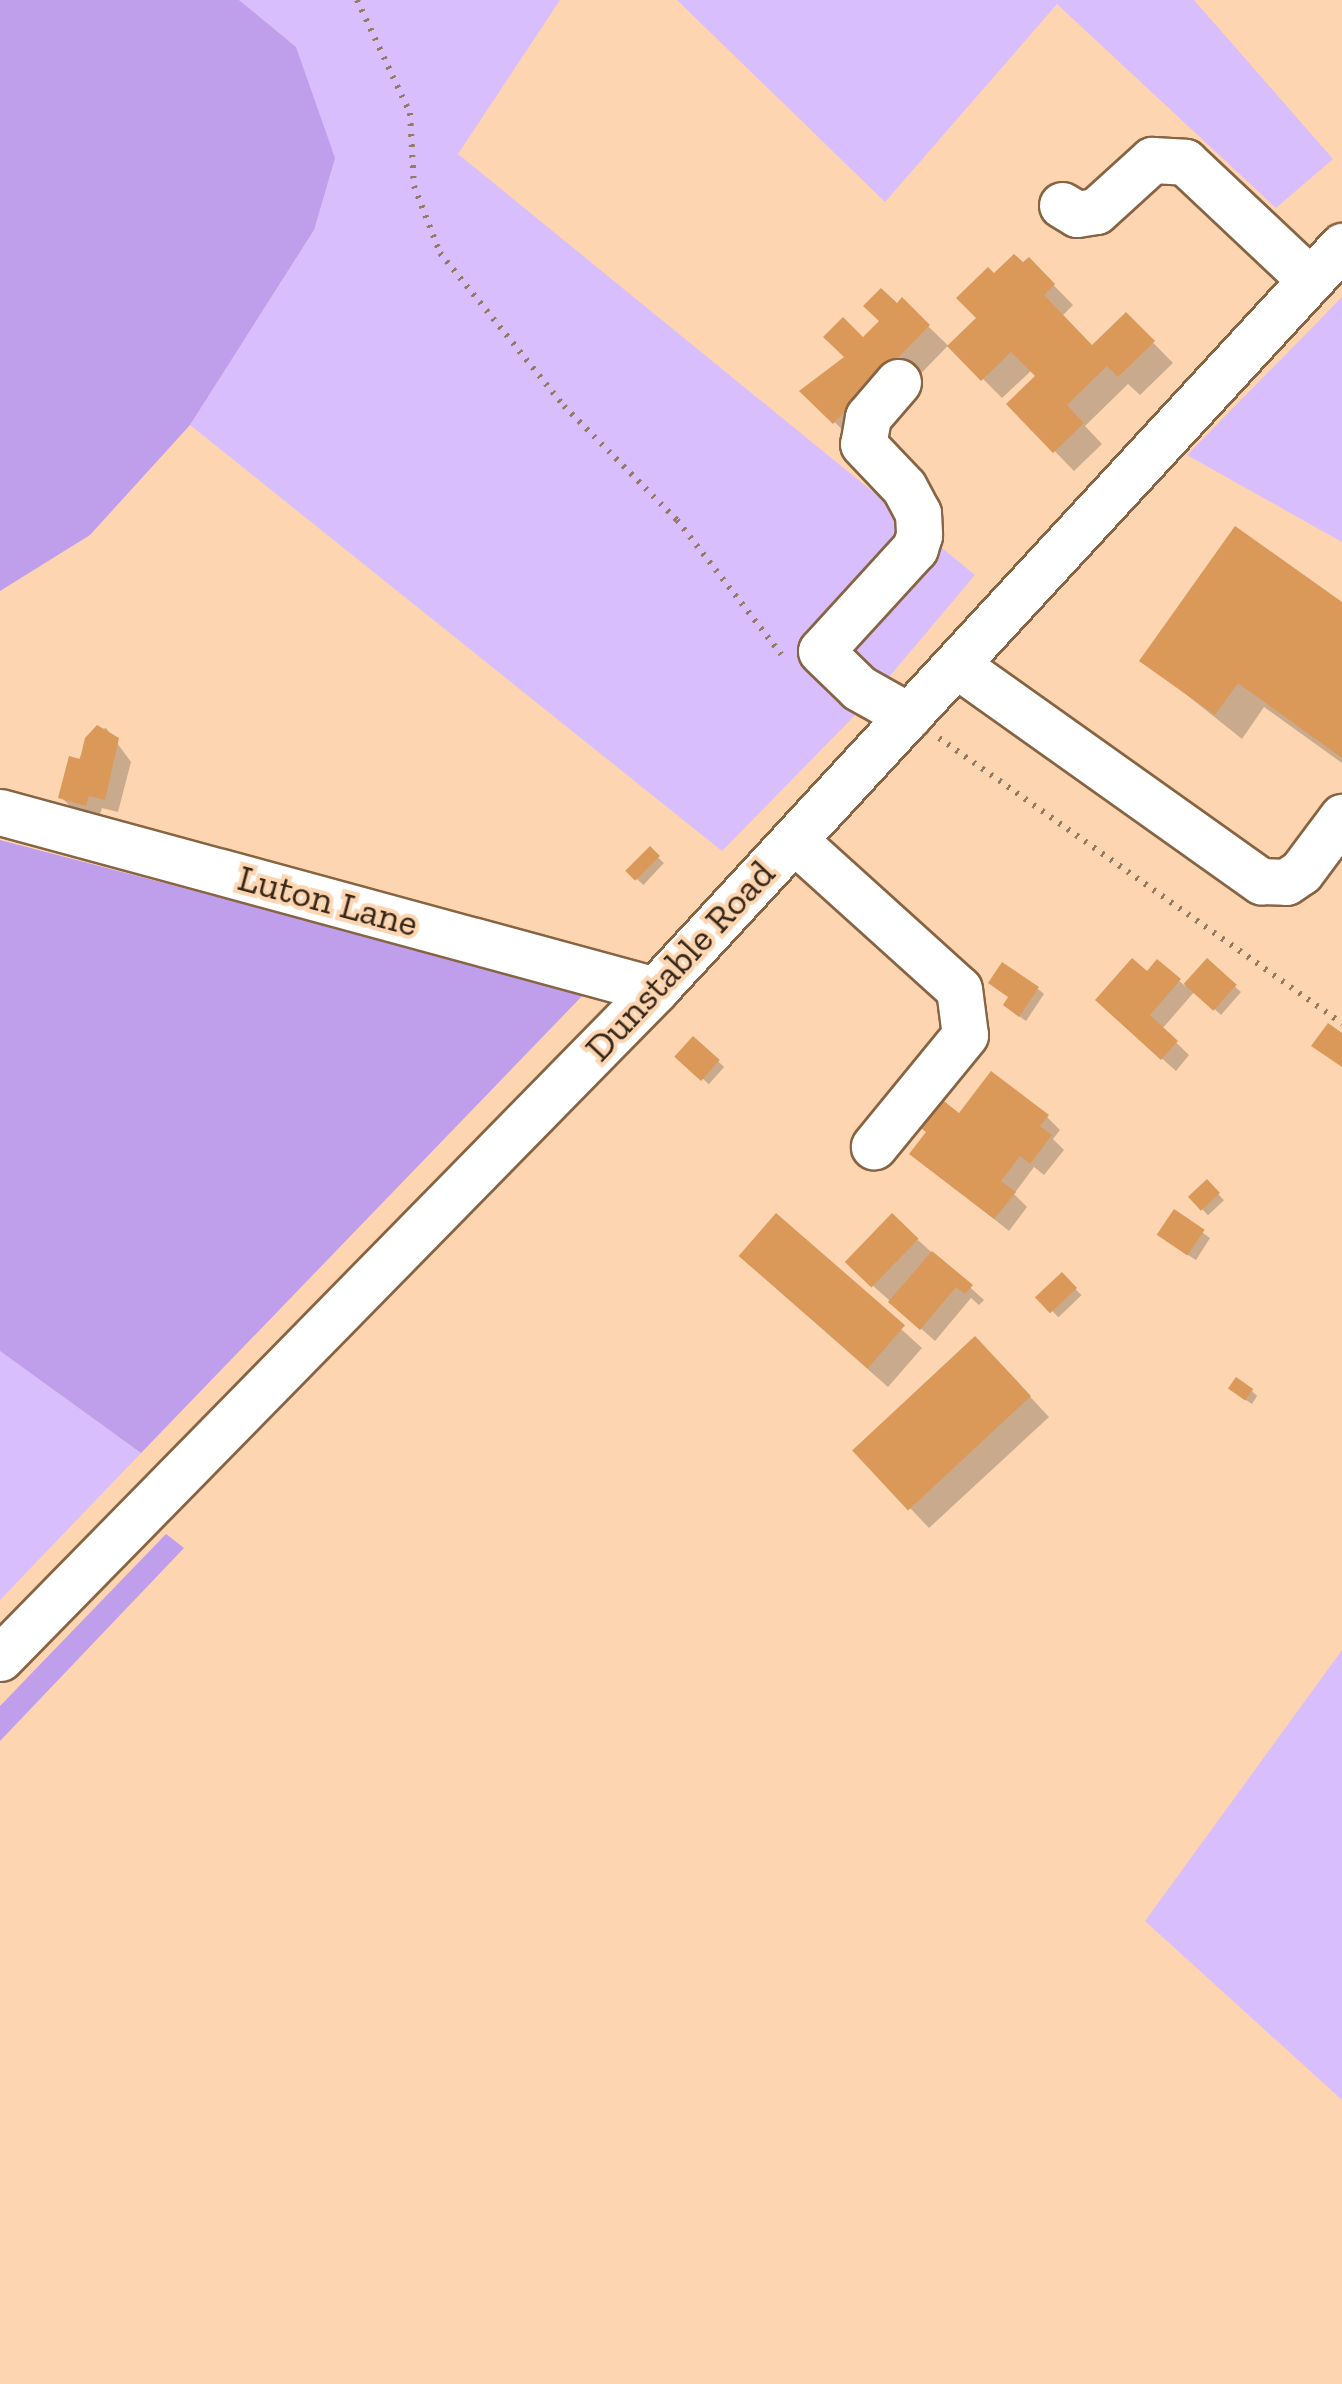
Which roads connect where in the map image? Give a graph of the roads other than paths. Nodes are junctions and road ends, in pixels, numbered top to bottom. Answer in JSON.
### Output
{"nodes":[{"id":1,"x":1062,"y":205,"type":"dead end"},
{"id":2,"x":1342,"y":246,"type":"edge"},
{"id":3,"x":1310,"y":280,"type":"junction"},
{"id":4,"x":898,"y":382,"type":"dead end"},
{"id":5,"x":958,"y":666,"type":"junction"},
{"id":6,"x":909,"y":716,"type":"junction"},
{"id":7,"x":0,"y":812,"type":"edge"},
{"id":8,"x":1342,"y":817,"type":"edge"},
{"id":9,"x":794,"y":840,"type":"junction"},
{"id":10,"x":655,"y":990,"type":"junction"},
{"id":11,"x":874,"y":1146,"type":"dead end"},
{"id":12,"x":0,"y":1658,"type":"edge"}],
"edges":[{"from":1,"to":3,"type":"street"},
{"from":2,"to":3,"type":"street","name":"Dunstable Road"},
{"from":3,"to":5,"type":"street","name":"Dunstable Road"},
{"from":4,"to":6,"type":"street"},
{"from":5,"to":6,"type":"street","name":"Dunstable Road"},
{"from":5,"to":8,"type":"street"},
{"from":6,"to":9,"type":"street","name":"Dunstable Road"},
{"from":7,"to":10,"type":"street","name":"Luton Lane"},
{"from":9,"to":10,"type":"street","name":"Dunstable Road"},
{"from":9,"to":11,"type":"street"},
{"from":10,"to":12,"type":"street","name":"Dunstable Road"}]}
